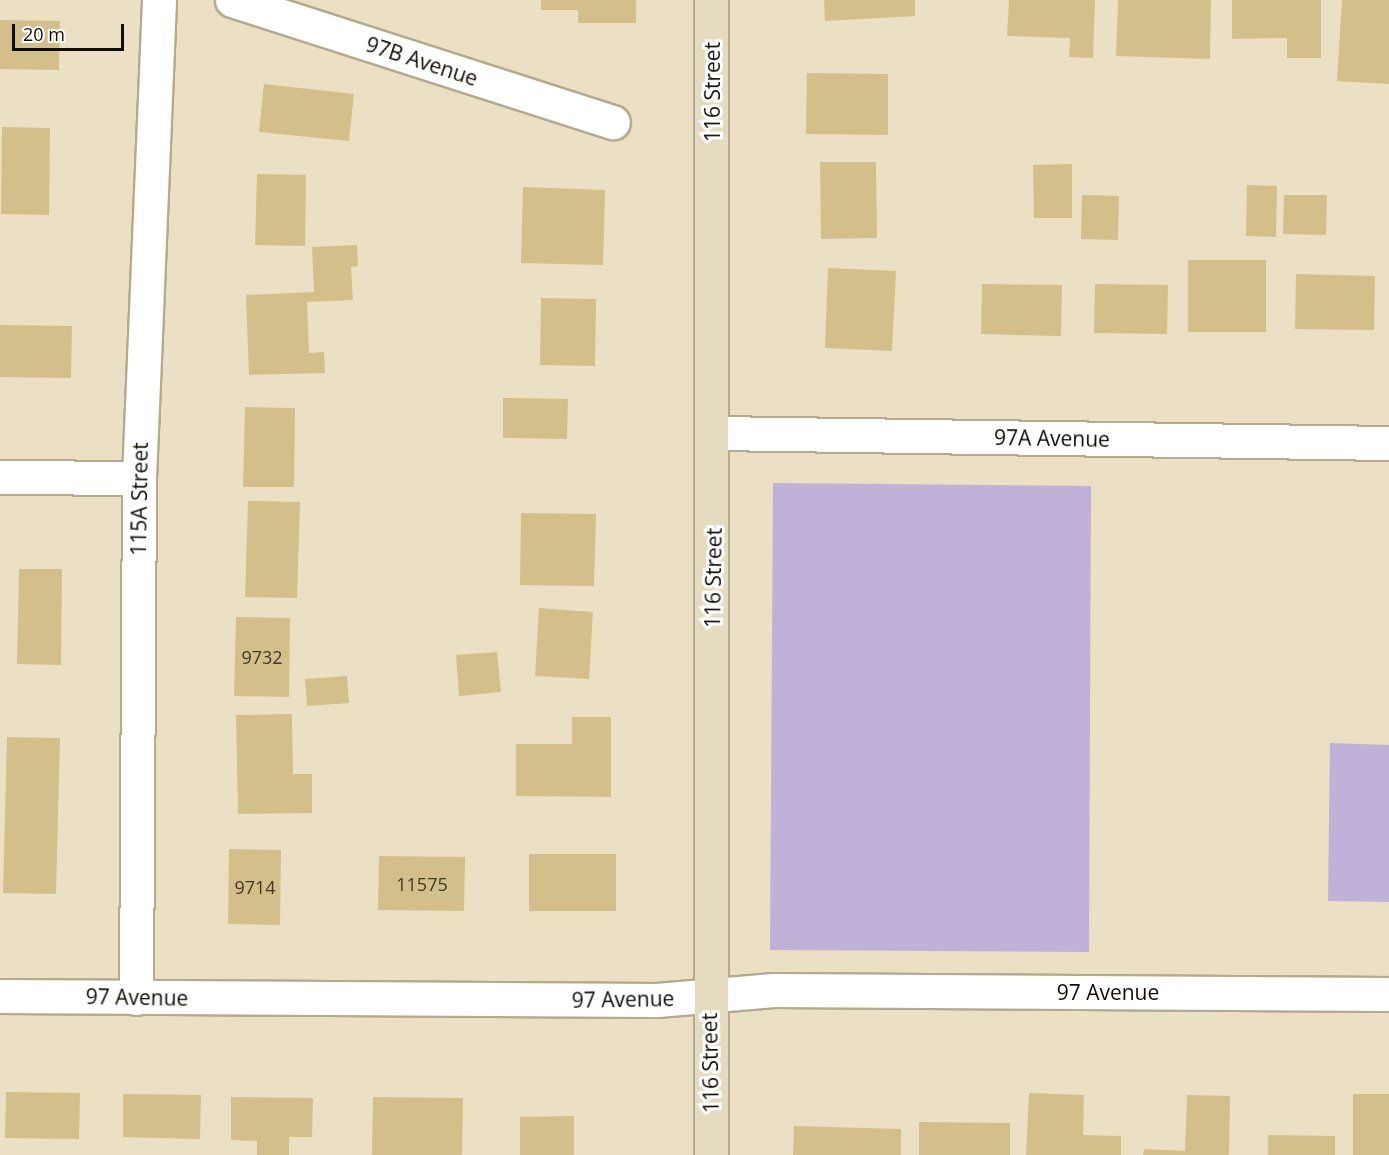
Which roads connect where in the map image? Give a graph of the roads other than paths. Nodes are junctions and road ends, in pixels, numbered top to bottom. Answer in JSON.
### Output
{"nodes":[{"id":1,"x":159,"y":0,"type":"edge"},
{"id":2,"x":232,"y":0,"type":"edge"},
{"id":3,"x":711,"y":0,"type":"edge"},
{"id":4,"x":613,"y":122,"type":"dead end"},
{"id":5,"x":715,"y":433,"type":"junction"},
{"id":6,"x":1389,"y":443,"type":"edge"},
{"id":7,"x":0,"y":477,"type":"edge"},
{"id":8,"x":139,"y":478,"type":"junction"},
{"id":9,"x":1389,"y":994,"type":"edge"},
{"id":10,"x":0,"y":996,"type":"edge"},
{"id":11,"x":709,"y":996,"type":"junction"},
{"id":12,"x":136,"y":998,"type":"junction"},
{"id":13,"x":711,"y":1155,"type":"edge"}],
"edges":[{"from":1,"to":8,"type":"street","name":"115A Street"},
{"from":2,"to":4,"type":"street","name":"97B Avenue"},
{"from":3,"to":5,"type":"street","name":"116 Street"},
{"from":5,"to":6,"type":"street","name":"97A Avenue"},
{"from":5,"to":11,"type":"street","name":"116 Street"},
{"from":7,"to":8,"type":"street"},
{"from":8,"to":12,"type":"street","name":"115A Street"},
{"from":9,"to":11,"type":"street","name":"97 Avenue"},
{"from":10,"to":12,"type":"street","name":"97 Avenue"},
{"from":11,"to":12,"type":"street","name":"97 Avenue"},
{"from":11,"to":13,"type":"street","name":"116 Street"}]}
